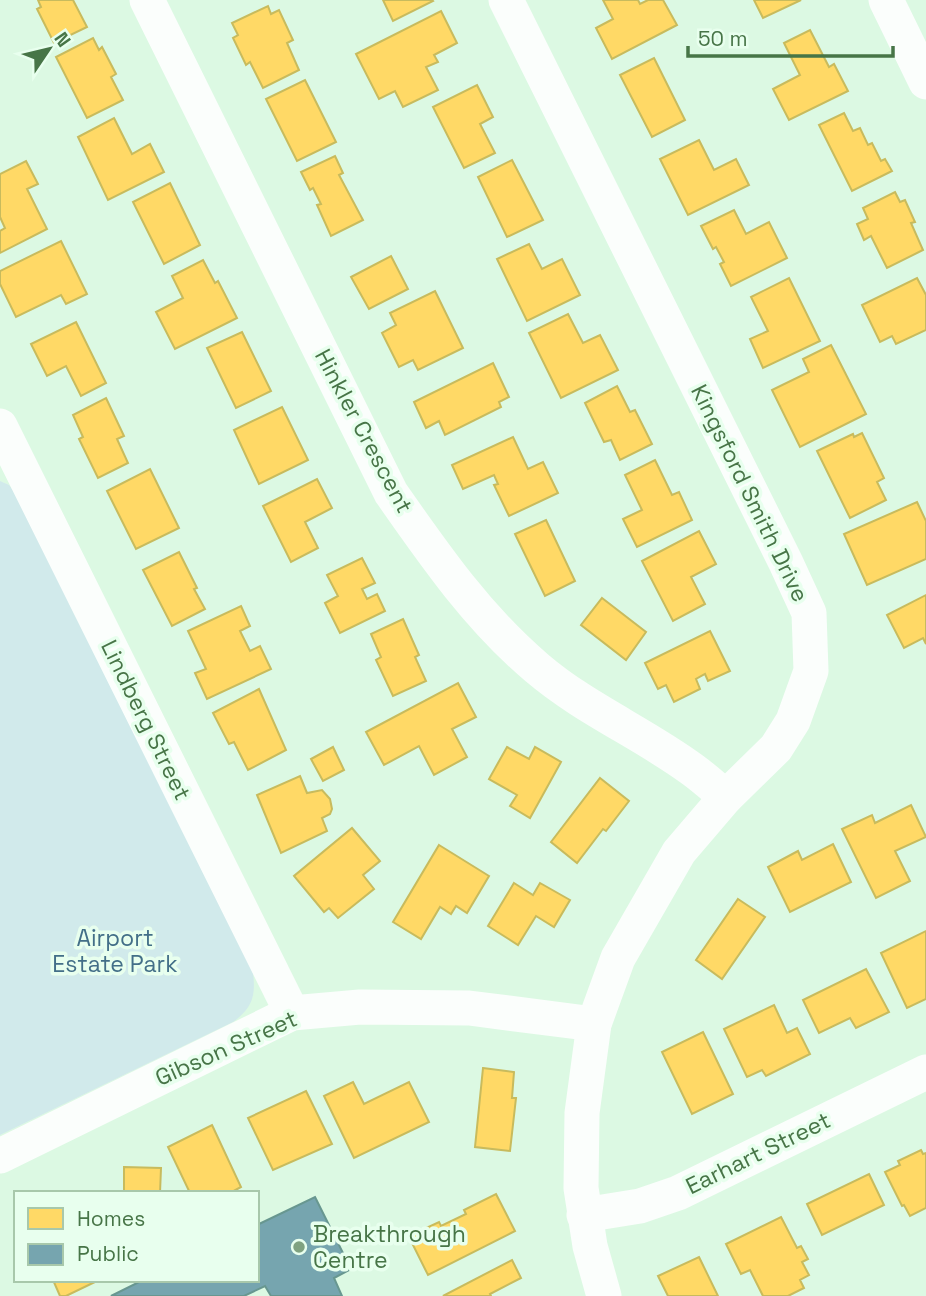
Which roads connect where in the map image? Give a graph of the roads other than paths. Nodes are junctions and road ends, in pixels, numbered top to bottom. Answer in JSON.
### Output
{"nodes":[{"id":1,"x":147,"y":0,"type":"edge"},
{"id":2,"x":506,"y":0,"type":"edge"},
{"id":3,"x":886,"y":0,"type":"edge"},
{"id":4,"x":926,"y":82,"type":"edge"},
{"id":5,"x":2,"y":434,"type":"edge"},
{"id":6,"x":726,"y":797,"type":"junction"},
{"id":7,"x":292,"y":1013,"type":"junction"},
{"id":8,"x":594,"y":1024,"type":"junction"},
{"id":9,"x":926,"y":1072,"type":"edge"},
{"id":10,"x":0,"y":1156,"type":"edge"},
{"id":11,"x":584,"y":1215,"type":"junction"},
{"id":12,"x":604,"y":1296,"type":"edge"}],
"edges":[{"from":1,"to":6,"type":"street","name":"Hinkler Crescent"},
{"from":2,"to":6,"type":"street","name":"Kingsford Smith Drive"},
{"from":3,"to":4,"type":"street"},
{"from":5,"to":7,"type":"street","name":"Lindberg Street"},
{"from":6,"to":8,"type":"street","name":"Kingsford Smith Drive"},
{"from":7,"to":8,"type":"street","name":"Gibson Street"},
{"from":7,"to":10,"type":"street","name":"Gibson Street"},
{"from":8,"to":11,"type":"street","name":"Kingsford Smith Drive"},
{"from":9,"to":11,"type":"street","name":"Earhart Street"},
{"from":11,"to":12,"type":"street","name":"Kingsford Smith Drive"}]}
